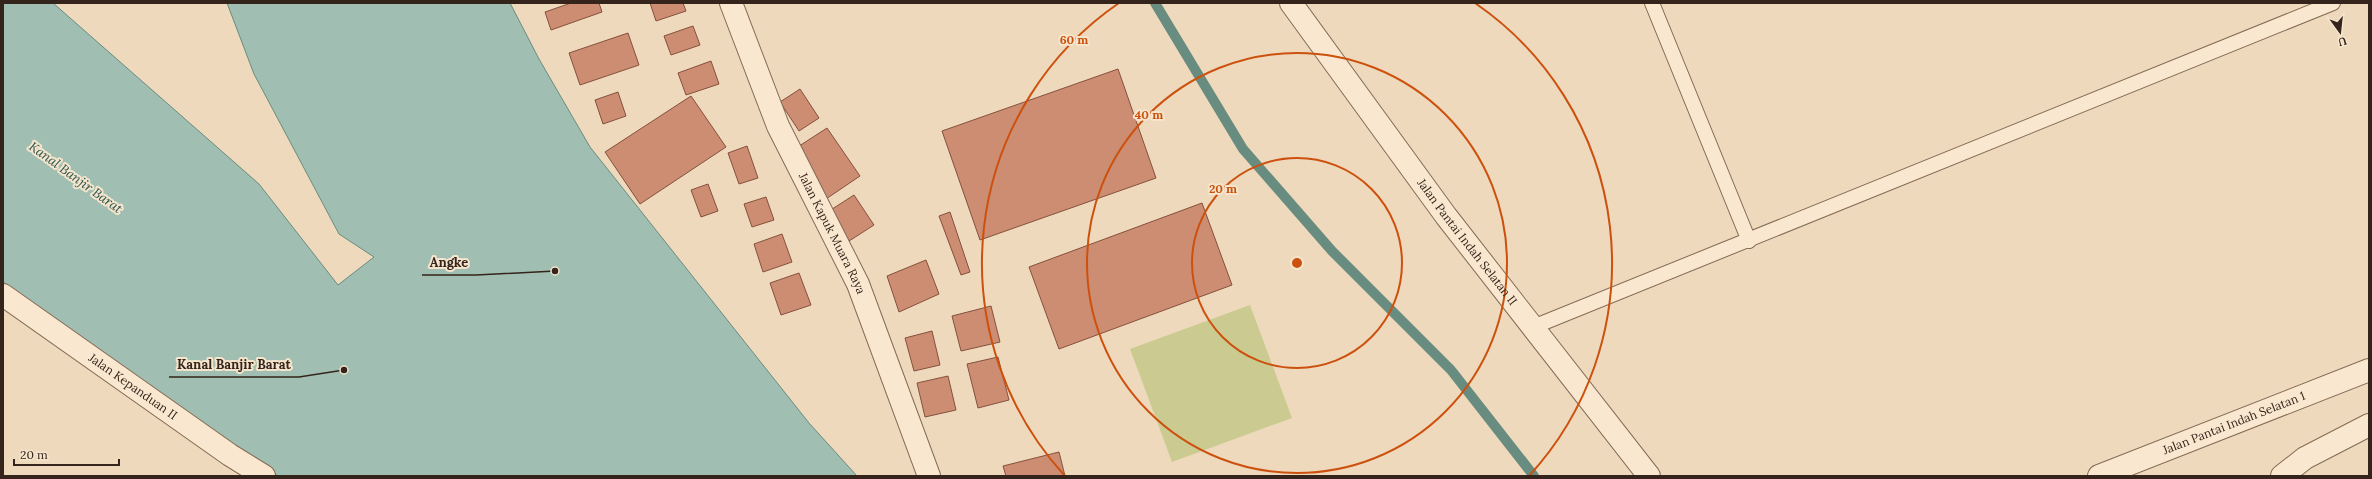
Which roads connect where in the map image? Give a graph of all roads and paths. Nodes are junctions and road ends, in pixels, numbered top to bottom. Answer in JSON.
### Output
{"nodes":[{"id":1,"x":731,"y":3,"type":"edge"},
{"id":2,"x":1291,"y":3,"type":"edge"},
{"id":3,"x":1652,"y":3,"type":"edge"},
{"id":4,"x":2333,"y":3,"type":"edge"},
{"id":5,"x":1749,"y":241,"type":"junction"},
{"id":6,"x":3,"y":295,"type":"edge"},
{"id":7,"x":1533,"y":327,"type":"junction"},
{"id":8,"x":2369,"y":370,"type":"edge"},
{"id":9,"x":2369,"y":425,"type":"edge"},
{"id":10,"x":927,"y":471,"type":"edge"},
{"id":11,"x":264,"y":476,"type":"edge"},
{"id":12,"x":1649,"y":476,"type":"edge"},
{"id":13,"x":2099,"y":476,"type":"edge"},
{"id":14,"x":2282,"y":476,"type":"edge"}],
"edges":[{"from":1,"to":10,"type":"street","name":"Jalan Kapuk Muara Raya"},
{"from":2,"to":7,"type":"street","name":"Jalan Pantai Indah Selatan II"},
{"from":3,"to":5,"type":"lane"},
{"from":4,"to":5,"type":"lane"},
{"from":5,"to":7,"type":"lane"},
{"from":6,"to":11,"type":"street","name":"Jalan Kepanduan II"},
{"from":7,"to":12,"type":"street","name":"Jalan Pantai Indah Selatan II"},
{"from":8,"to":13,"type":"street","name":"Jalan Pantai Indah Selatan 1"},
{"from":9,"to":14,"type":"street"}]}
